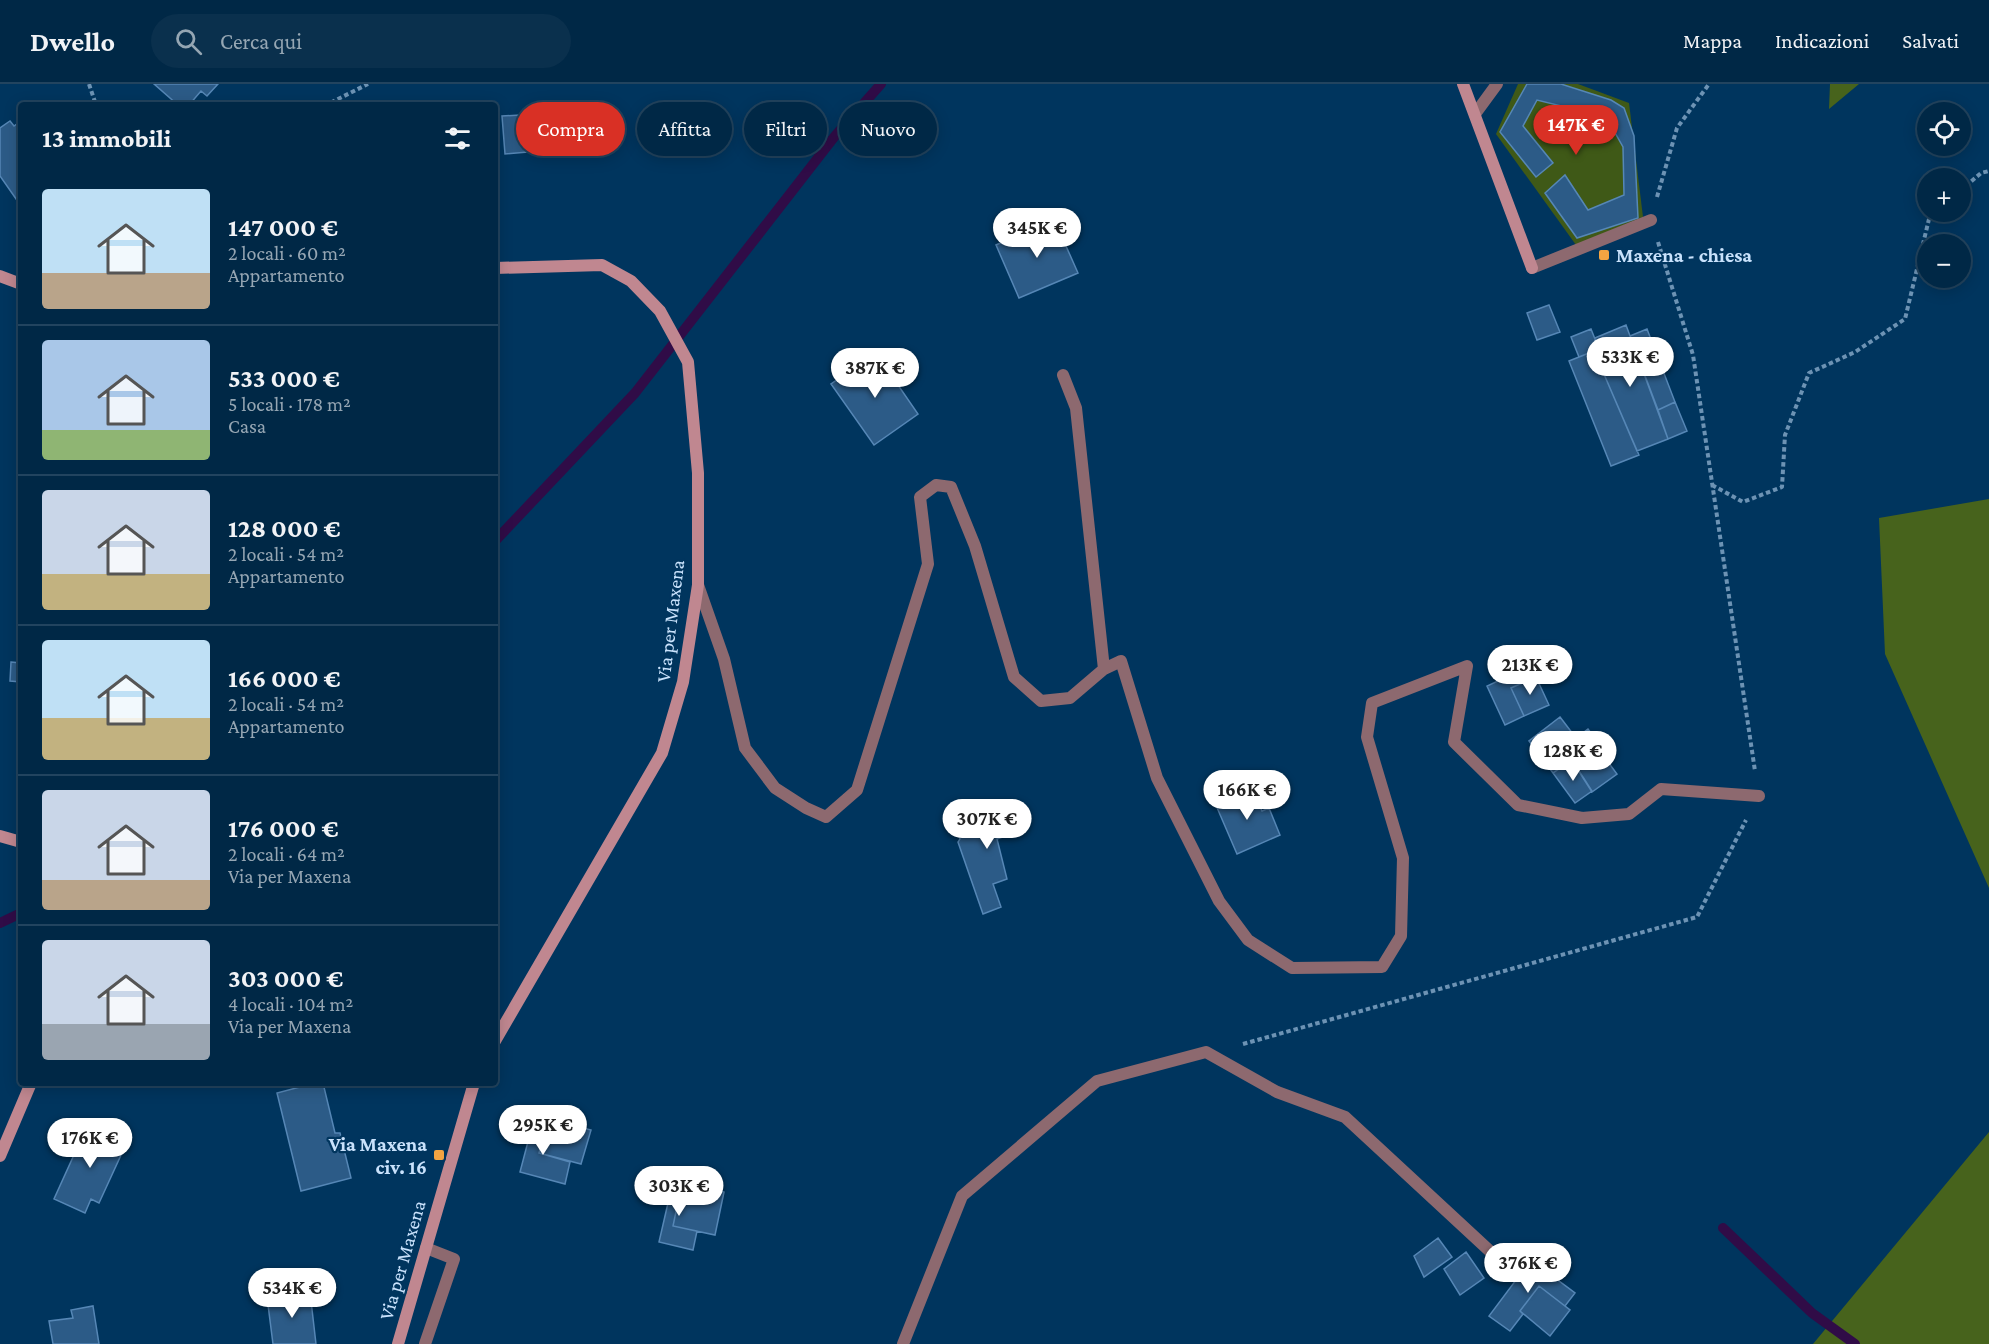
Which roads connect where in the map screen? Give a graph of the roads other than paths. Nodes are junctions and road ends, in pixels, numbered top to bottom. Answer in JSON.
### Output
{"nodes":[{"id":1,"x":1463,"y":84,"type":"edge"},
{"id":2,"x":1497,"y":84,"type":"edge"},
{"id":3,"x":1474,"y":114,"type":"junction"},
{"id":4,"x":1651,"y":220,"type":"road end"},
{"id":5,"x":498,"y":267,"type":"edge"},
{"id":6,"x":0,"y":276,"type":"edge"},
{"id":7,"x":18,"y":284,"type":"edge"},
{"id":8,"x":1063,"y":375,"type":"dead end"},
{"id":9,"x":698,"y":585,"type":"junction"},
{"id":10,"x":1104,"y":669,"type":"junction"},
{"id":11,"x":1759,"y":796,"type":"road end"},
{"id":12,"x":0,"y":837,"type":"edge"},
{"id":13,"x":18,"y":841,"type":"edge"},
{"id":14,"x":498,"y":1036,"type":"edge"},
{"id":15,"x":30,"y":1086,"type":"edge"},
{"id":16,"x":473,"y":1086,"type":"edge"},
{"id":17,"x":0,"y":1156,"type":"edge"},
{"id":18,"x":426,"y":1248,"type":"junction"},
{"id":19,"x":1493,"y":1254,"type":"dead end"},
{"id":20,"x":398,"y":1344,"type":"edge"},
{"id":21,"x":425,"y":1344,"type":"edge"},
{"id":22,"x":903,"y":1344,"type":"edge"}],
"edges":[{"from":1,"to":3,"type":"street"},
{"from":2,"to":3,"type":"street"},
{"from":3,"to":4,"type":"street"},
{"from":5,"to":9,"type":"street","name":"Via per Maxena"},
{"from":6,"to":7,"type":"street"},
{"from":8,"to":10,"type":"street"},
{"from":9,"to":10,"type":"street"},
{"from":9,"to":14,"type":"street","name":"Via per Maxena"},
{"from":10,"to":11,"type":"street"},
{"from":12,"to":13,"type":"street"},
{"from":15,"to":17,"type":"street"},
{"from":16,"to":18,"type":"street","name":"Via per Maxena"},
{"from":18,"to":20,"type":"street","name":"Via per Maxena"},
{"from":18,"to":21,"type":"street"},
{"from":19,"to":22,"type":"street"}]}
